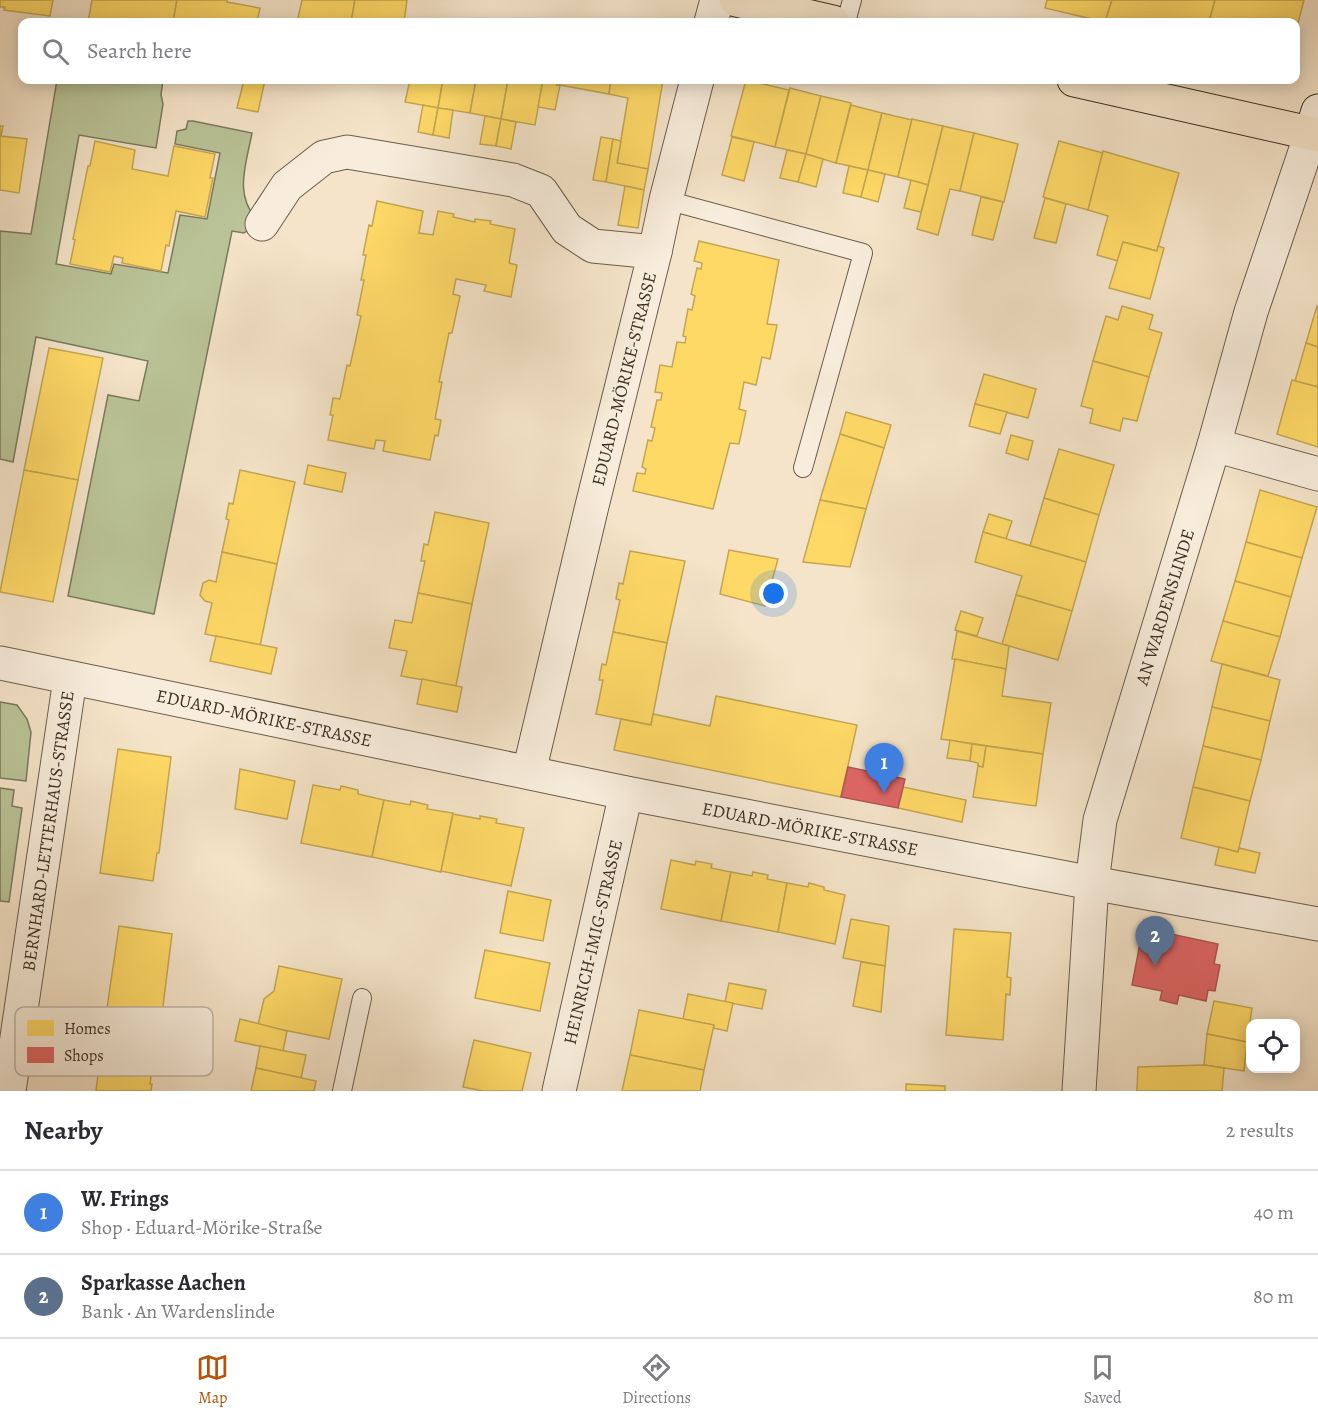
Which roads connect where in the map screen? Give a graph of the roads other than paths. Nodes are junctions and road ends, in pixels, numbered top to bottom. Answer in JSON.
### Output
{"nodes":[{"id":1,"x":717,"y":0,"type":"edge"},
{"id":2,"x":736,"y":0,"type":"edge"},
{"id":3,"x":852,"y":0,"type":"edge"},
{"id":4,"x":712,"y":18,"type":"edge"},
{"id":5,"x":815,"y":18,"type":"edge"},
{"id":6,"x":847,"y":18,"type":"edge"},
{"id":7,"x":696,"y":84,"type":"edge"},
{"id":8,"x":1095,"y":84,"type":"edge"},
{"id":9,"x":1316,"y":127,"type":"edge"},
{"id":10,"x":666,"y":200,"type":"junction"},
{"id":11,"x":262,"y":224,"type":"dead end"},
{"id":12,"x":656,"y":252,"type":"junction"},
{"id":13,"x":1214,"y":445,"type":"junction"},
{"id":14,"x":803,"y":468,"type":"dead end"},
{"id":15,"x":1318,"y":474,"type":"edge"},
{"id":16,"x":0,"y":663,"type":"edge"},
{"id":17,"x":70,"y":679,"type":"junction"},
{"id":18,"x":529,"y":772,"type":"junction"},
{"id":19,"x":626,"y":793,"type":"junction"},
{"id":20,"x":1092,"y":883,"type":"junction"},
{"id":21,"x":1318,"y":924,"type":"edge"},
{"id":22,"x":362,"y":998,"type":"dead end"},
{"id":23,"x":21,"y":1007,"type":"edge"},
{"id":24,"x":15,"y":1050,"type":"edge"},
{"id":25,"x":9,"y":1091,"type":"edge"},
{"id":26,"x":342,"y":1091,"type":"edge"},
{"id":27,"x":559,"y":1091,"type":"edge"},
{"id":28,"x":1079,"y":1091,"type":"edge"}],
"edges":[{"from":1,"to":4,"type":"street"},
{"from":2,"to":5,"type":"main road"},
{"from":3,"to":6,"type":"lane"},
{"from":7,"to":10,"type":"street"},
{"from":8,"to":9,"type":"main road"},
{"from":9,"to":13,"type":"street","name":"AN WARDENSLINDE"},
{"from":10,"to":12,"type":"street"},
{"from":10,"to":14,"type":"lane"},
{"from":11,"to":12,"type":"street","name":"EDUARD-MÖRIKE-STRASSE"},
{"from":12,"to":18,"type":"street","name":"EDUARD-MÖRIKE-STRASSE"},
{"from":13,"to":15,"type":"street"},
{"from":13,"to":20,"type":"street","name":"AN WARDENSLINDE"},
{"from":16,"to":17,"type":"street","name":"EDUARD-MÖRIKE-STRASSE"},
{"from":17,"to":18,"type":"street","name":"EDUARD-MÖRIKE-STRASSE"},
{"from":17,"to":23,"type":"street","name":"BERNHARD-LETTERHAUS-STRASSE"},
{"from":18,"to":19,"type":"street","name":"EDUARD-MÖRIKE-STRASSE"},
{"from":19,"to":20,"type":"street","name":"EDUARD-MÖRIKE-STRASSE"},
{"from":19,"to":27,"type":"street","name":"HEINRICH-IMIG-STRASSE"},
{"from":20,"to":21,"type":"street","name":"EDUARD-MÖRIKE-STRASSE"},
{"from":20,"to":28,"type":"street","name":"AN WARDENSLINDE"},
{"from":22,"to":26,"type":"lane"},
{"from":24,"to":25,"type":"street","name":"BERNHARD-LETTERHAUS-STRASSE"}]}
